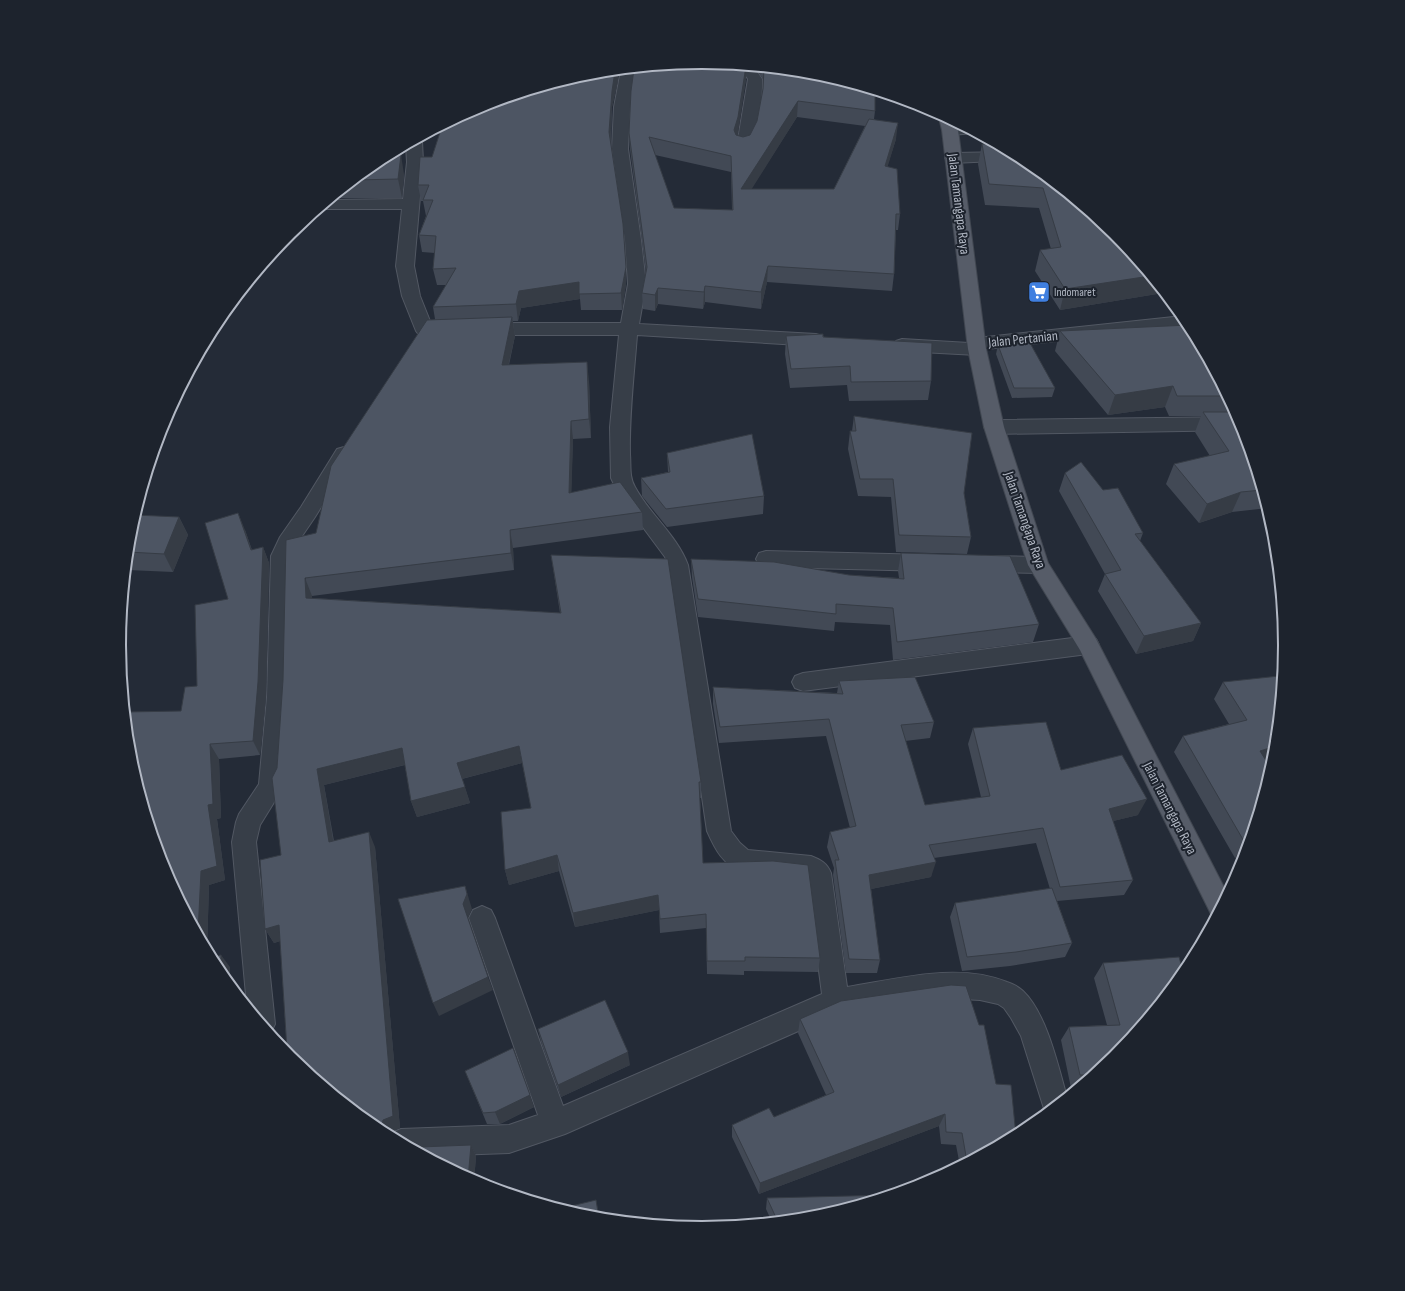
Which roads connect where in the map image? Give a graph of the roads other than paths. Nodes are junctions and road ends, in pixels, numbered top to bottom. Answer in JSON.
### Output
{"nodes":[{"id":1,"x":749,"y":71,"type":"edge"},
{"id":2,"x":628,"y":74,"type":"edge"},
{"id":3,"x":948,"y":124,"type":"edge"},
{"id":4,"x":414,"y":146,"type":"edge"},
{"id":5,"x":743,"y":147,"type":"edge"},
{"id":6,"x":1009,"y":157,"type":"edge"},
{"id":7,"x":953,"y":158,"type":"junction"},
{"id":8,"x":411,"y":204,"type":"junction"},
{"id":9,"x":331,"y":205,"type":"edge"},
{"id":10,"x":1180,"y":322,"type":"edge"},
{"id":11,"x":629,"y":329,"type":"junction"},
{"id":12,"x":465,"y":330,"type":"edge"},
{"id":13,"x":428,"y":336,"type":"edge"},
{"id":14,"x":835,"y":341,"type":"edge"},
{"id":15,"x":882,"y":344,"type":"edge"},
{"id":16,"x":977,"y":347,"type":"junction"},
{"id":17,"x":1235,"y":424,"type":"edge"},
{"id":18,"x":994,"y":427,"type":"junction"},
{"id":19,"x":356,"y":436,"type":"edge"},
{"id":20,"x":766,"y":559,"type":"dead end"},
{"id":21,"x":1038,"y":565,"type":"junction"},
{"id":22,"x":1088,"y":645,"type":"junction"},
{"id":23,"x":803,"y":682,"type":"dead end"},
{"id":24,"x":1218,"y":903,"type":"edge"},
{"id":25,"x":482,"y":918,"type":"dead end"},
{"id":26,"x":836,"y":1001,"type":"junction"},
{"id":27,"x":261,"y":1016,"type":"edge"},
{"id":28,"x":1055,"y":1102,"type":"edge"},
{"id":29,"x":555,"y":1124,"type":"junction"},
{"id":30,"x":410,"y":1143,"type":"edge"}],
"edges":[{"from":1,"to":5,"type":"street"},
{"from":2,"to":11,"type":"street"},
{"from":3,"to":7,"type":"main road","name":"Jalan Tamangapa Raya"},
{"from":4,"to":8,"type":"street"},
{"from":6,"to":7,"type":"street"},
{"from":7,"to":16,"type":"main road","name":"Jalan Tamangapa Raya"},
{"from":8,"to":9,"type":"street"},
{"from":8,"to":13,"type":"street"},
{"from":10,"to":16,"type":"street","name":"Jalan Pertanian"},
{"from":11,"to":12,"type":"street"},
{"from":11,"to":14,"type":"street"},
{"from":11,"to":26,"type":"street"},
{"from":15,"to":16,"type":"street","name":"Jalan Pertanian"},
{"from":16,"to":18,"type":"main road","name":"Jalan Tamangapa Raya"},
{"from":17,"to":18,"type":"street"},
{"from":18,"to":21,"type":"main road","name":"Jalan Tamangapa Raya"},
{"from":19,"to":27,"type":"street"},
{"from":20,"to":21,"type":"street"},
{"from":21,"to":22,"type":"main road","name":"Jalan Tamangapa Raya"},
{"from":22,"to":23,"type":"street"},
{"from":22,"to":24,"type":"main road","name":"Jalan Tamangapa Raya"},
{"from":25,"to":29,"type":"street"},
{"from":26,"to":28,"type":"street"},
{"from":26,"to":29,"type":"street"},
{"from":29,"to":30,"type":"street"}]}
